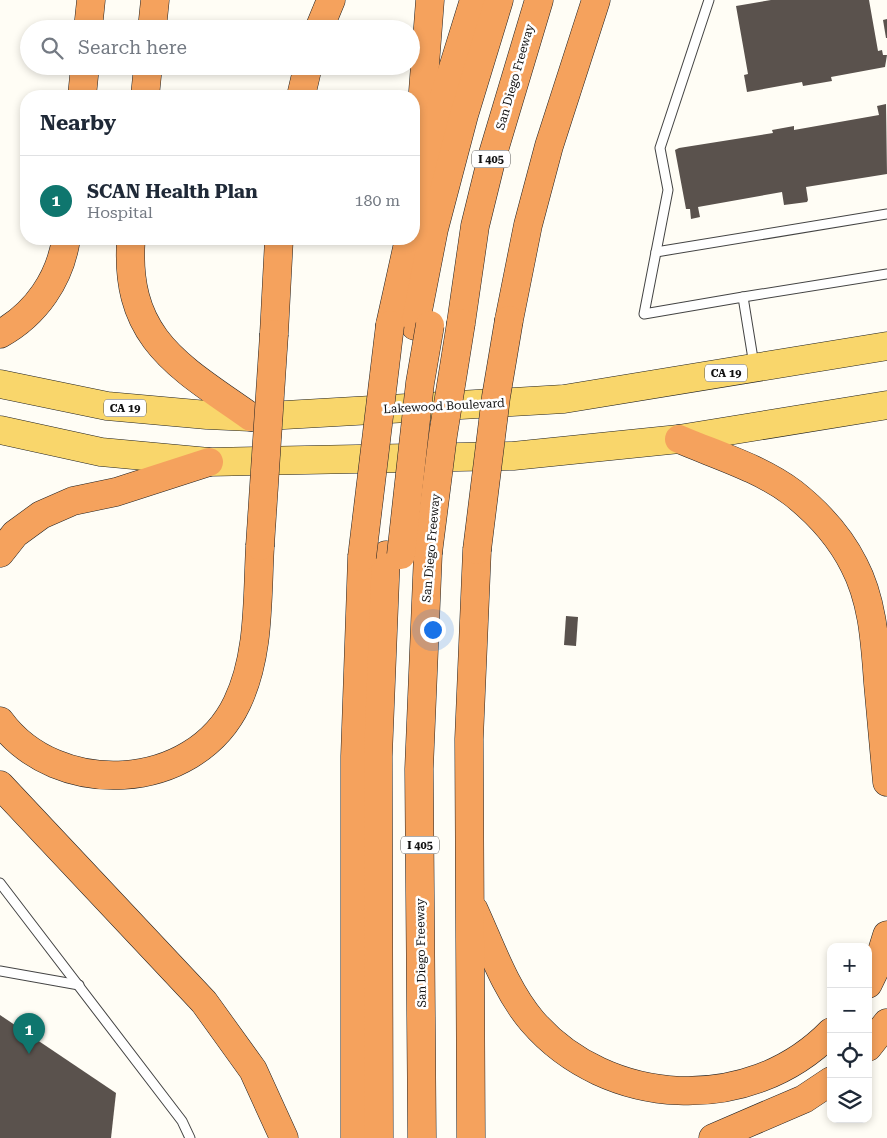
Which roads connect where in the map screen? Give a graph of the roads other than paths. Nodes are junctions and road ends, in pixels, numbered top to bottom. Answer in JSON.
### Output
{"nodes":[{"id":1,"x":91,"y":0,"type":"edge"},
{"id":2,"x":155,"y":0,"type":"edge"},
{"id":3,"x":331,"y":0,"type":"edge"},
{"id":4,"x":430,"y":0,"type":"edge"},
{"id":5,"x":474,"y":0,"type":"edge"},
{"id":6,"x":499,"y":0,"type":"edge"},
{"id":7,"x":515,"y":0,"type":"edge"},
{"id":8,"x":539,"y":0,"type":"edge"},
{"id":9,"x":596,"y":0,"type":"edge"},
{"id":10,"x":709,"y":0,"type":"edge"},
{"id":11,"x":89,"y":20,"type":"edge"},
{"id":12,"x":153,"y":20,"type":"edge"},
{"id":13,"x":323,"y":20,"type":"edge"},
{"id":14,"x":84,"y":75,"type":"edge"},
{"id":15,"x":147,"y":75,"type":"edge"},
{"id":16,"x":306,"y":75,"type":"edge"},
{"id":17,"x":83,"y":90,"type":"edge"},
{"id":18,"x":146,"y":90,"type":"edge"},
{"id":19,"x":302,"y":90,"type":"edge"},
{"id":20,"x":420,"y":128,"type":"edge"},
{"id":21,"x":420,"y":192,"type":"edge"},
{"id":22,"x":887,"y":214,"type":"edge"},
{"id":23,"x":64,"y":245,"type":"edge"},
{"id":24,"x":131,"y":245,"type":"edge"},
{"id":25,"x":279,"y":245,"type":"edge"},
{"id":26,"x":409,"y":245,"type":"edge"},
{"id":27,"x":656,"y":252,"type":"junction"},
{"id":28,"x":887,"y":274,"type":"edge"},
{"id":29,"x":743,"y":297,"type":"junction"},
{"id":30,"x":412,"y":325,"type":"junction"},
{"id":31,"x":0,"y":334,"type":"edge"},
{"id":32,"x":887,"y":346,"type":"edge"},
{"id":33,"x":755,"y":368,"type":"junction"},
{"id":34,"x":0,"y":384,"type":"edge"},
{"id":35,"x":887,"y":405,"type":"edge"},
{"id":36,"x":251,"y":416,"type":"junction"},
{"id":37,"x":0,"y":430,"type":"edge"},
{"id":38,"x":679,"y":439,"type":"junction"},
{"id":39,"x":208,"y":462,"type":"junction"},
{"id":40,"x":0,"y":552,"type":"edge"},
{"id":41,"x":383,"y":556,"type":"junction"},
{"id":42,"x":0,"y":721,"type":"edge"},
{"id":43,"x":887,"y":782,"type":"edge"},
{"id":44,"x":0,"y":784,"type":"edge"},
{"id":45,"x":0,"y":883,"type":"edge"},
{"id":46,"x":470,"y":902,"type":"junction"},
{"id":47,"x":887,"y":935,"type":"edge"},
{"id":48,"x":0,"y":971,"type":"edge"},
{"id":49,"x":872,"y":976,"type":"edge"},
{"id":50,"x":79,"y":985,"type":"junction"},
{"id":51,"x":887,"y":1023,"type":"edge"},
{"id":52,"x":830,"y":1033,"type":"edge"},
{"id":53,"x":872,"y":1043,"type":"edge"},
{"id":54,"x":827,"y":1084,"type":"edge"},
{"id":55,"x":190,"y":1138,"type":"edge"},
{"id":56,"x":284,"y":1138,"type":"edge"},
{"id":57,"x":355,"y":1138,"type":"edge"},
{"id":58,"x":380,"y":1138,"type":"edge"},
{"id":59,"x":394,"y":1138,"type":"edge"},
{"id":60,"x":422,"y":1138,"type":"edge"},
{"id":61,"x":470,"y":1138,"type":"edge"},
{"id":62,"x":713,"y":1138,"type":"edge"}],
"edges":[{"from":1,"to":11,"type":"highway"},
{"from":2,"to":12,"type":"highway"},
{"from":3,"to":13,"type":"highway"},
{"from":4,"to":20,"type":"highway"},
{"from":5,"to":21,"type":"highway"},
{"from":6,"to":30,"type":"highway"},
{"from":7,"to":30,"type":"highway"},
{"from":8,"to":60,"type":"highway","name":"San Diego Freeway","number":"I 405","bridge":true},
{"from":9,"to":46,"type":"highway","bridge":true},
{"from":10,"to":27,"type":"lane"},
{"from":14,"to":17,"type":"highway"},
{"from":15,"to":18,"type":"highway"},
{"from":16,"to":19,"type":"highway"},
{"from":22,"to":27,"type":"lane"},
{"from":23,"to":31,"type":"highway"},
{"from":24,"to":36,"type":"highway"},
{"from":25,"to":42,"type":"highway","bridge":true},
{"from":26,"to":30,"type":"highway"},
{"from":27,"to":29,"type":"lane"},
{"from":28,"to":29,"type":"lane"},
{"from":29,"to":33,"type":"lane"},
{"from":30,"to":41,"type":"highway","bridge":true},
{"from":30,"to":41,"type":"highway","bridge":true},
{"from":32,"to":33,"type":"main road","name":"Lakewood Boulevard","number":"CA 19"},
{"from":33,"to":36,"type":"main road","name":"Lakewood Boulevard","number":"CA 19"},
{"from":34,"to":36,"type":"main road","name":"Lakewood Boulevard","number":"CA 19"},
{"from":35,"to":38,"type":"main road"},
{"from":37,"to":39,"type":"main road"},
{"from":38,"to":39,"type":"main road"},
{"from":38,"to":43,"type":"highway"},
{"from":39,"to":40,"type":"highway"},
{"from":41,"to":57,"type":"highway"},
{"from":41,"to":58,"type":"highway"},
{"from":41,"to":59,"type":"highway"},
{"from":44,"to":56,"type":"highway"},
{"from":45,"to":50,"type":"lane"},
{"from":46,"to":52,"type":"highway"},
{"from":46,"to":61,"type":"highway"},
{"from":47,"to":49,"type":"highway"},
{"from":48,"to":50,"type":"lane"},
{"from":50,"to":55,"type":"lane"},
{"from":51,"to":53,"type":"highway"},
{"from":54,"to":62,"type":"highway"}]}
